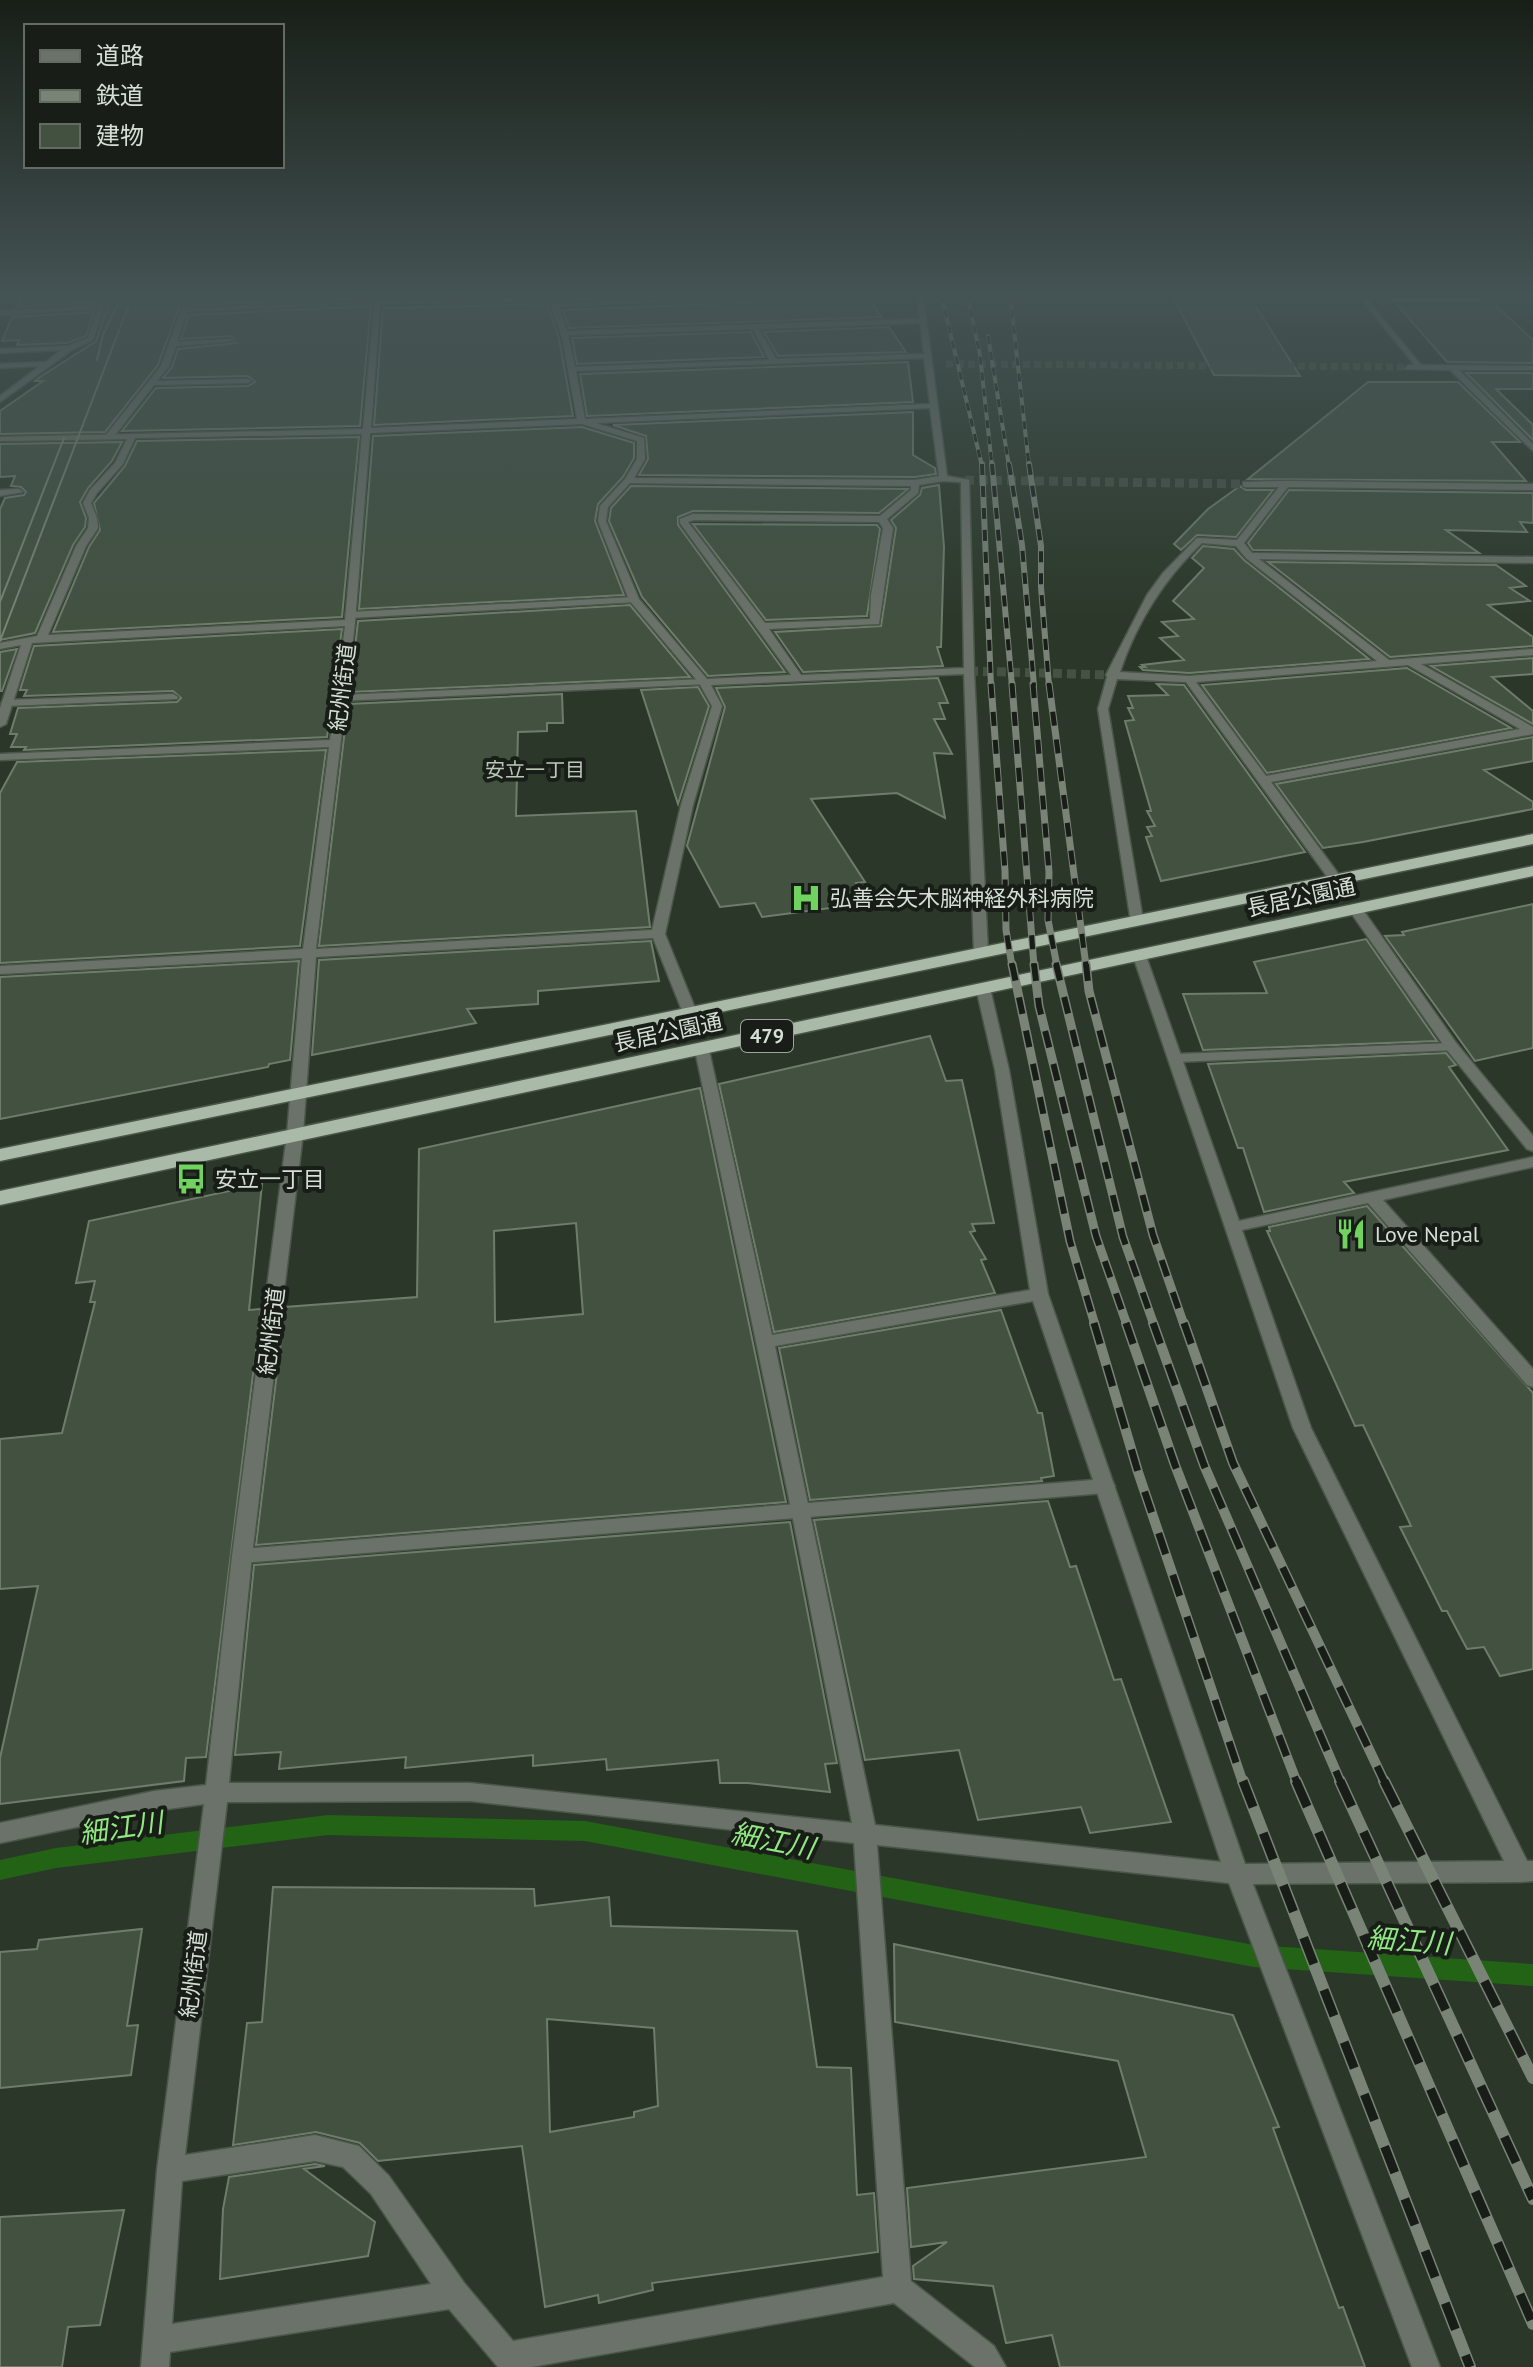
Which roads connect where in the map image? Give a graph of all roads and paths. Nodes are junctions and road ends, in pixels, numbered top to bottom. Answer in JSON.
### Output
{"nodes":[{"id":1,"x":134,"y":404,"type":"edge"},
{"id":2,"x":370,"y":404,"type":"edge"},
{"id":3,"x":578,"y":404,"type":"edge"},
{"id":4,"x":1489,"y":404,"type":"edge"},
{"id":5,"x":934,"y":406,"type":"joint"},
{"id":6,"x":581,"y":421,"type":"junction"},
{"id":7,"x":368,"y":431,"type":"junction"},
{"id":8,"x":132,"y":436,"type":"junction"},
{"id":9,"x":109,"y":437,"type":"junction"},
{"id":10,"x":0,"y":439,"type":"edge"},
{"id":11,"x":1533,"y":449,"type":"edge"},
{"id":12,"x":943,"y":478,"type":"junction"},
{"id":13,"x":628,"y":480,"type":"junction"},
{"id":14,"x":915,"y":483,"type":"junction"},
{"id":15,"x":1246,"y":484,"type":"tunnel mouth"},
{"id":16,"x":1286,"y":484,"type":"junction"},
{"id":17,"x":1533,"y":487,"type":"edge"},
{"id":18,"x":19,"y":492,"type":"dead end"},
{"id":19,"x":0,"y":493,"type":"edge"},
{"id":20,"x":882,"y":519,"type":"junction"},
{"id":21,"x":1239,"y":543,"type":"junction"},
{"id":22,"x":1249,"y":556,"type":"junction"},
{"id":23,"x":1533,"y":560,"type":"edge"},
{"id":24,"x":634,"y":600,"type":"junction"},
{"id":25,"x":350,"y":619,"type":"junction"},
{"id":26,"x":762,"y":626,"type":"junction"},
{"id":27,"x":41,"y":638,"type":"junction"},
{"id":28,"x":28,"y":640,"type":"junction"},
{"id":29,"x":0,"y":646,"type":"edge"},
{"id":30,"x":1533,"y":652,"type":"edge"},
{"id":31,"x":1412,"y":663,"type":"junction"},
{"id":32,"x":1387,"y":664,"type":"junction"},
{"id":33,"x":969,"y":671,"type":"junction"},
{"id":34,"x":1111,"y":675,"type":"junction"},
{"id":35,"x":798,"y":678,"type":"junction"},
{"id":36,"x":1189,"y":679,"type":"junction"},
{"id":37,"x":704,"y":682,"type":"junction"},
{"id":38,"x":173,"y":697,"type":"dead end"},
{"id":39,"x":340,"y":698,"type":"junction"},
{"id":40,"x":6,"y":703,"type":"junction"},
{"id":41,"x":0,"y":724,"type":"edge"},
{"id":42,"x":1532,"y":731,"type":"edge"},
{"id":43,"x":336,"y":743,"type":"junction"},
{"id":44,"x":0,"y":757,"type":"edge"},
{"id":45,"x":1262,"y":780,"type":"junction"},
{"id":46,"x":1533,"y":839,"type":"edge"},
{"id":47,"x":1533,"y":871,"type":"edge"},
{"id":48,"x":1336,"y":879,"type":"junction"},
{"id":49,"x":1356,"y":910,"type":"junction"},
{"id":50,"x":1136,"y":920,"type":"junction"},
{"id":51,"x":658,"y":934,"type":"junction"},
{"id":52,"x":981,"y":952,"type":"junction"},
{"id":53,"x":309,"y":954,"type":"junction"},
{"id":54,"x":1140,"y":956,"type":"junction"},
{"id":55,"x":0,"y":970,"type":"edge"},
{"id":56,"x":983,"y":988,"type":"junction"},
{"id":57,"x":690,"y":1013,"type":"junction"},
{"id":58,"x":1452,"y":1047,"type":"junction"},
{"id":59,"x":702,"y":1050,"type":"junction"},
{"id":60,"x":1176,"y":1058,"type":"junction"},
{"id":61,"x":298,"y":1094,"type":"junction"},
{"id":62,"x":295,"y":1134,"type":"junction"},
{"id":63,"x":1533,"y":1146,"type":"edge"},
{"id":64,"x":0,"y":1155,"type":"edge"},
{"id":65,"x":1533,"y":1162,"type":"edge"},
{"id":66,"x":1372,"y":1197,"type":"junction"},
{"id":67,"x":0,"y":1198,"type":"edge"},
{"id":68,"x":1234,"y":1227,"type":"junction"},
{"id":69,"x":1039,"y":1294,"type":"junction"},
{"id":70,"x":766,"y":1342,"type":"junction"},
{"id":71,"x":1533,"y":1381,"type":"edge"},
{"id":72,"x":1105,"y":1486,"type":"junction"},
{"id":73,"x":801,"y":1509,"type":"junction"},
{"id":74,"x":242,"y":1556,"type":"junction"},
{"id":75,"x":216,"y":1804,"type":"junction"},
{"id":76,"x":0,"y":1833,"type":"edge"},
{"id":77,"x":865,"y":1836,"type":"junction"},
{"id":78,"x":1527,"y":1871,"type":"edge"},
{"id":79,"x":1237,"y":1874,"type":"junction"},
{"id":80,"x":170,"y":2170,"type":"junction"},
{"id":81,"x":898,"y":2288,"type":"junction"},
{"id":82,"x":455,"y":2294,"type":"junction"},
{"id":83,"x":156,"y":2354,"type":"edge"},
{"id":84,"x":513,"y":2361,"type":"edge"},
{"id":85,"x":992,"y":2367,"type":"edge"},
{"id":86,"x":1426,"y":2367,"type":"edge"}],
"edges":[{"from":1,"to":9,"type":"street"},
{"from":2,"to":7,"type":"street","name":"紀州街道"},
{"from":3,"to":6,"type":"street"},
{"from":4,"to":11,"type":"street"},
{"from":5,"to":6,"type":"street"},
{"from":5,"to":12,"type":"street"},
{"from":6,"to":7,"type":"street"},
{"from":6,"to":13,"type":"street"},
{"from":7,"to":8,"type":"street"},
{"from":7,"to":25,"type":"street","name":"紀州街道"},
{"from":8,"to":9,"type":"street"},
{"from":8,"to":27,"type":"street"},
{"from":9,"to":10,"type":"street"},
{"from":12,"to":14,"type":"street"},
{"from":12,"to":33,"type":"street"},
{"from":13,"to":14,"type":"street"},
{"from":13,"to":24,"type":"street"},
{"from":14,"to":20,"type":"street"},
{"from":15,"to":16,"type":"street"},
{"from":16,"to":17,"type":"street"},
{"from":16,"to":21,"type":"street"},
{"from":18,"to":19,"type":"street"},
{"from":20,"to":26,"type":"street"},
{"from":20,"to":26,"type":"street"},
{"from":21,"to":22,"type":"street"},
{"from":21,"to":34,"type":"street"},
{"from":22,"to":23,"type":"street"},
{"from":22,"to":32,"type":"street"},
{"from":24,"to":25,"type":"street"},
{"from":24,"to":37,"type":"street"},
{"from":25,"to":27,"type":"street"},
{"from":25,"to":39,"type":"street","name":"紀州街道"},
{"from":26,"to":35,"type":"street"},
{"from":27,"to":28,"type":"street"},
{"from":28,"to":29,"type":"street"},
{"from":28,"to":40,"type":"street"},
{"from":30,"to":31,"type":"street"},
{"from":31,"to":32,"type":"street"},
{"from":31,"to":42,"type":"street"},
{"from":32,"to":36,"type":"street"},
{"from":33,"to":35,"type":"street"},
{"from":33,"to":52,"type":"street"},
{"from":34,"to":36,"type":"street"},
{"from":34,"to":50,"type":"street"},
{"from":35,"to":37,"type":"street"},
{"from":36,"to":45,"type":"street"},
{"from":37,"to":39,"type":"street"},
{"from":37,"to":51,"type":"street"},
{"from":38,"to":40,"type":"street"},
{"from":39,"to":43,"type":"street","name":"紀州街道"},
{"from":40,"to":41,"type":"street"},
{"from":42,"to":45,"type":"street"},
{"from":43,"to":44,"type":"street"},
{"from":43,"to":53,"type":"street","name":"紀州街道"},
{"from":45,"to":48,"type":"street"},
{"from":46,"to":48,"type":"highway","name":"長居公園通","number":"479"},
{"from":47,"to":49,"type":"highway","name":"長居公園通","number":"479"},
{"from":48,"to":50,"type":"highway","name":"長居公園通","number":"479"},
{"from":49,"to":54,"type":"highway","name":"長居公園通","number":"479"},
{"from":49,"to":58,"type":"street"},
{"from":50,"to":52,"type":"highway","name":"長居公園通","number":"479"},
{"from":51,"to":53,"type":"street"},
{"from":51,"to":57,"type":"street"},
{"from":52,"to":57,"type":"highway","name":"長居公園通","number":"479"},
{"from":53,"to":55,"type":"street"},
{"from":53,"to":61,"type":"street","name":"紀州街道"},
{"from":54,"to":56,"type":"highway","name":"長居公園通","number":"479"},
{"from":54,"to":60,"type":"street"},
{"from":56,"to":59,"type":"highway","name":"長居公園通","number":"479"},
{"from":56,"to":69,"type":"street"},
{"from":57,"to":61,"type":"highway","name":"長居公園通","number":"479"},
{"from":58,"to":60,"type":"street"},
{"from":58,"to":63,"type":"street"},
{"from":59,"to":62,"type":"highway","name":"長居公園通","number":"479"},
{"from":59,"to":70,"type":"street"},
{"from":60,"to":68,"type":"street"},
{"from":61,"to":62,"type":"street","name":"紀州街道"},
{"from":61,"to":64,"type":"highway","name":"長居公園通","number":"479"},
{"from":62,"to":67,"type":"highway","name":"長居公園通","number":"479"},
{"from":62,"to":74,"type":"street","name":"紀州街道"},
{"from":65,"to":66,"type":"street"},
{"from":66,"to":68,"type":"street"},
{"from":66,"to":71,"type":"street"},
{"from":68,"to":78,"type":"street"},
{"from":69,"to":70,"type":"street"},
{"from":69,"to":72,"type":"street"},
{"from":70,"to":73,"type":"street"},
{"from":72,"to":73,"type":"street"},
{"from":72,"to":79,"type":"street"},
{"from":73,"to":74,"type":"street"},
{"from":73,"to":77,"type":"street"},
{"from":74,"to":75,"type":"street","name":"紀州街道"},
{"from":75,"to":76,"type":"street"},
{"from":75,"to":77,"type":"street"},
{"from":75,"to":80,"type":"street","name":"紀州街道"},
{"from":77,"to":79,"type":"street"},
{"from":77,"to":81,"type":"street"},
{"from":78,"to":79,"type":"street"},
{"from":79,"to":86,"type":"street"},
{"from":80,"to":82,"type":"street"},
{"from":80,"to":83,"type":"street","name":"紀州街道"},
{"from":81,"to":84,"type":"street"},
{"from":81,"to":85,"type":"street"},
{"from":82,"to":83,"type":"street"},
{"from":82,"to":84,"type":"street"}]}
